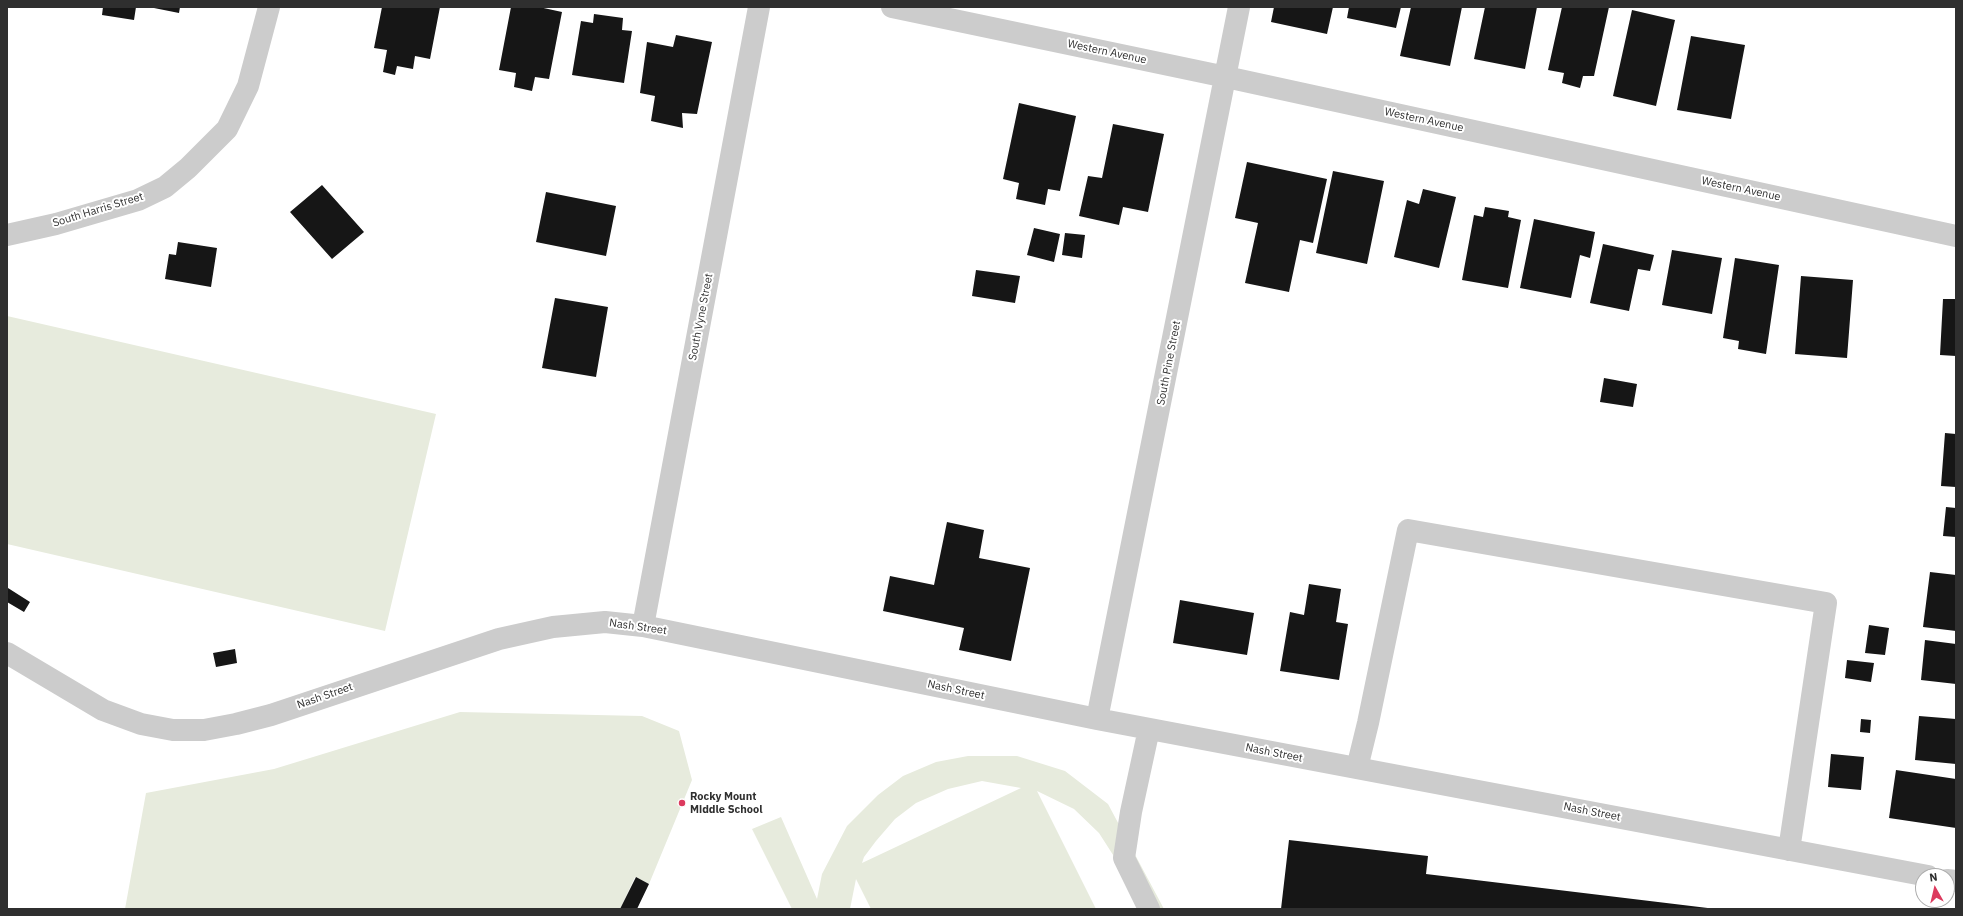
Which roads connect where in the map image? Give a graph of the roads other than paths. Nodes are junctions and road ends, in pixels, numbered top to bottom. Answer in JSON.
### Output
{"nodes":[{"id":1,"x":269,"y":7,"type":"edge"},
{"id":2,"x":759,"y":7,"type":"edge"},
{"id":3,"x":892,"y":7,"type":"edge"},
{"id":4,"x":1240,"y":7,"type":"edge"},
{"id":5,"x":1226,"y":77,"type":"junction"},
{"id":6,"x":7,"y":236,"type":"edge"},
{"id":7,"x":1956,"y":236,"type":"edge"},
{"id":8,"x":643,"y":626,"type":"junction"},
{"id":9,"x":7,"y":653,"type":"edge"},
{"id":10,"x":1097,"y":719,"type":"junction"},
{"id":11,"x":1149,"y":729,"type":"junction"},
{"id":12,"x":1357,"y":768,"type":"junction"},
{"id":13,"x":1789,"y":850,"type":"junction"},
{"id":14,"x":1915,"y":874,"type":"edge"},
{"id":15,"x":1149,"y":909,"type":"edge"}],
"edges":[{"from":1,"to":6,"type":"street","name":"South Harris Street"},
{"from":2,"to":8,"type":"street","name":"South Vyne Street"},
{"from":3,"to":5,"type":"street","name":"Western Avenue"},
{"from":4,"to":5,"type":"street","name":"South Pine Street"},
{"from":5,"to":7,"type":"street","name":"Western Avenue"},
{"from":5,"to":10,"type":"street","name":"South Pine Street"},
{"from":8,"to":9,"type":"street","name":"Nash Street"},
{"from":8,"to":10,"type":"street","name":"Nash Street"},
{"from":10,"to":11,"type":"street","name":"Nash Street"},
{"from":11,"to":12,"type":"street","name":"Nash Street"},
{"from":11,"to":15,"type":"street"},
{"from":12,"to":13,"type":"street","name":"Nash Street"},
{"from":12,"to":13,"type":"street"},
{"from":13,"to":14,"type":"street","name":"Nash Street"}]}
